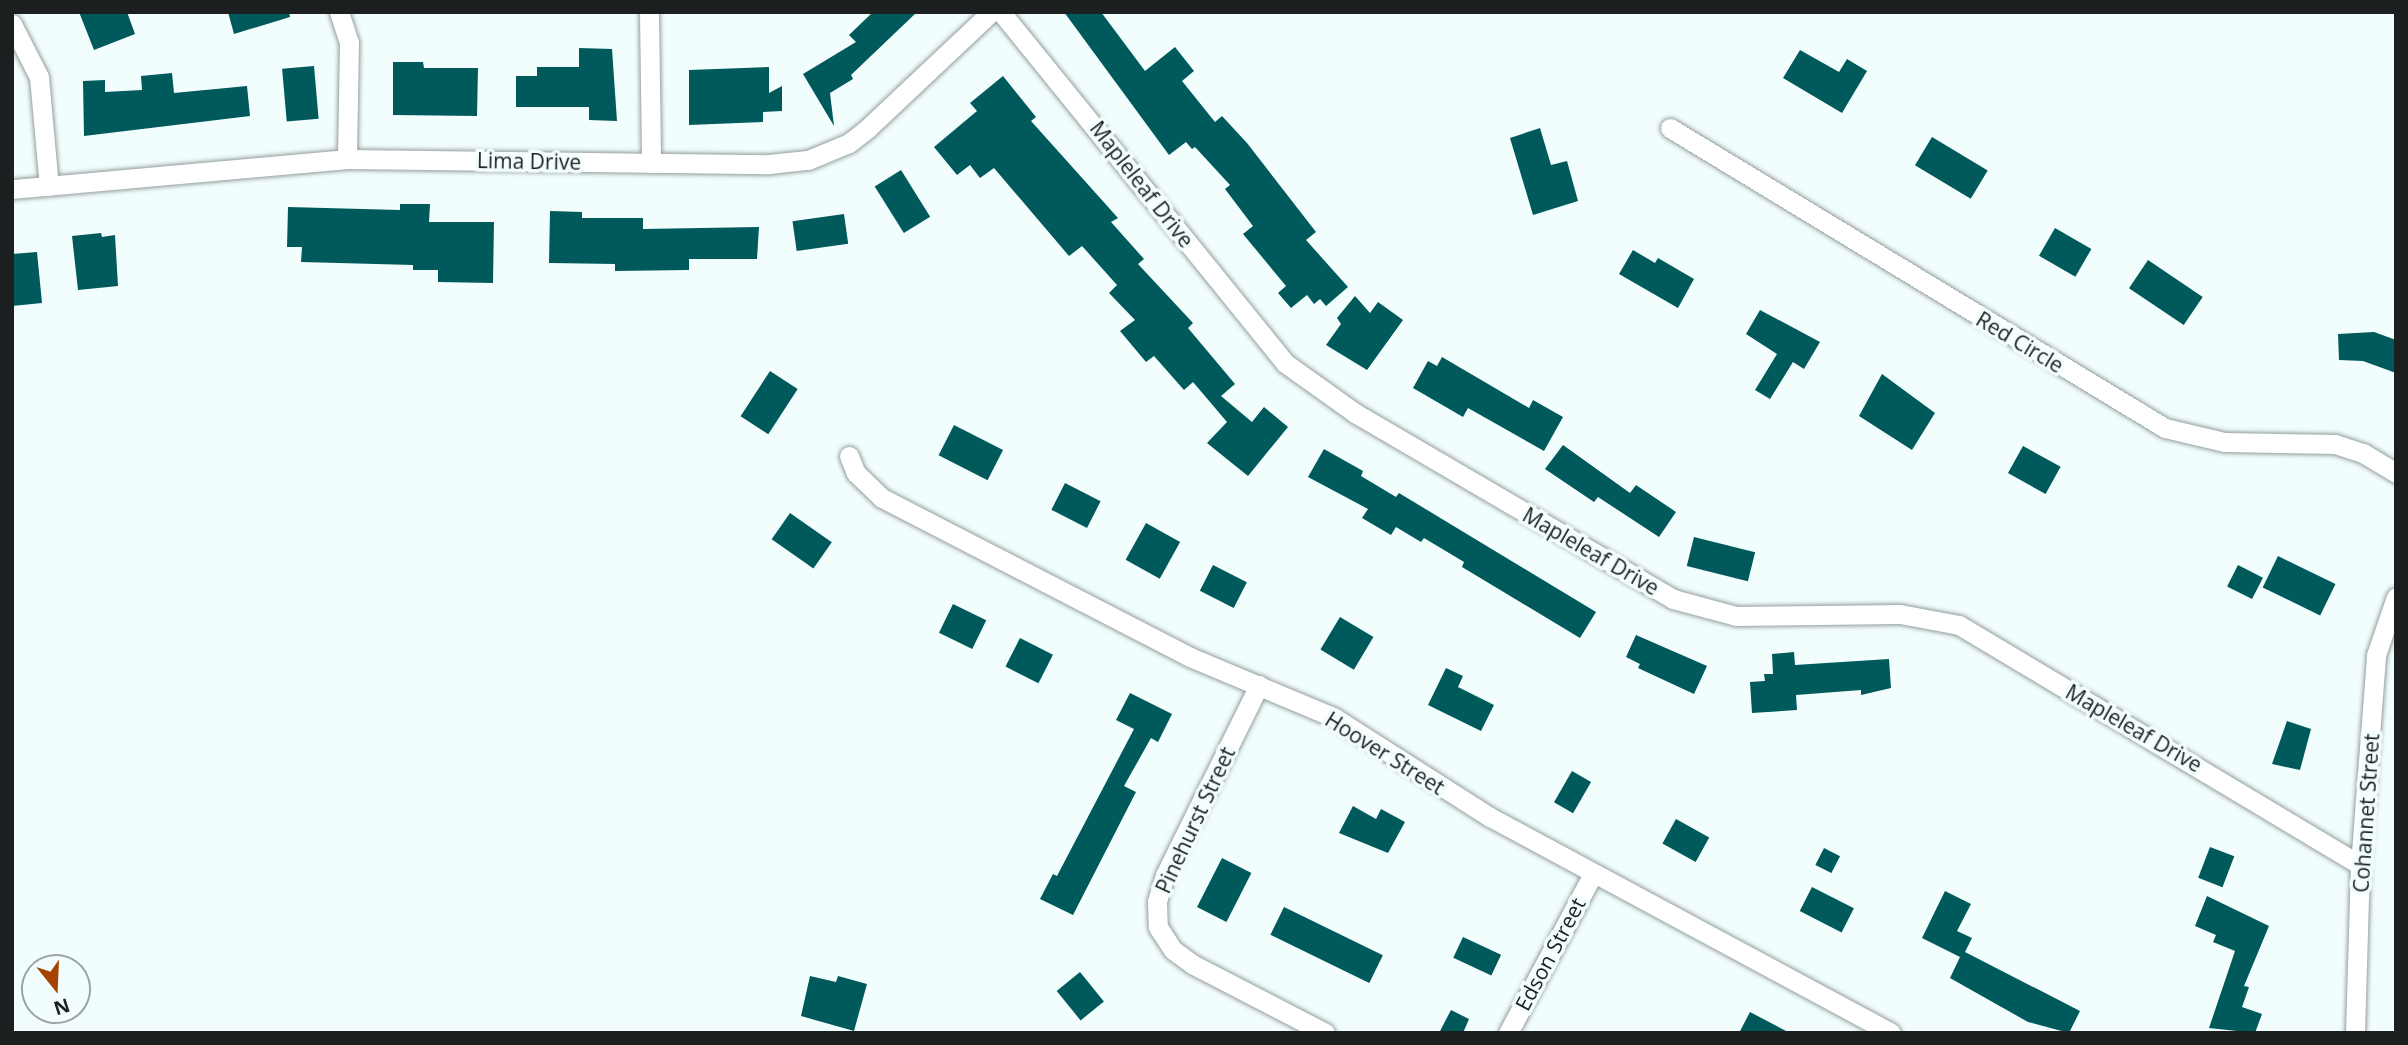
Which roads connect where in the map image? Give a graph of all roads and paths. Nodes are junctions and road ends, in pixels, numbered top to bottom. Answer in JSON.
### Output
{"nodes":[{"id":1,"x":339,"y":12,"type":"edge"},
{"id":2,"x":649,"y":12,"type":"edge"},
{"id":3,"x":991,"y":12,"type":"edge"},
{"id":4,"x":1002,"y":12,"type":"edge"},
{"id":5,"x":12,"y":24,"type":"edge"},
{"id":6,"x":1670,"y":128,"type":"dead end"},
{"id":7,"x":346,"y":159,"type":"junction"},
{"id":8,"x":651,"y":163,"type":"junction"},
{"id":9,"x":49,"y":186,"type":"junction"},
{"id":10,"x":12,"y":189,"type":"edge"},
{"id":11,"x":849,"y":456,"type":"dead end"},
{"id":12,"x":2396,"y":473,"type":"edge"},
{"id":13,"x":2396,"y":597,"type":"edge"},
{"id":14,"x":1259,"y":685,"type":"junction"},
{"id":15,"x":2360,"y":865,"type":"junction"},
{"id":16,"x":1593,"y":874,"type":"junction"},
{"id":17,"x":1325,"y":1033,"type":"edge"},
{"id":18,"x":1508,"y":1033,"type":"edge"},
{"id":19,"x":1891,"y":1033,"type":"edge"},
{"id":20,"x":2355,"y":1033,"type":"edge"}],
"edges":[{"from":1,"to":7,"type":"street"},
{"from":2,"to":8,"type":"street"},
{"from":3,"to":8,"type":"street","name":"Lima Drive"},
{"from":4,"to":15,"type":"street","name":"Mapleleaf Drive"},
{"from":5,"to":9,"type":"street"},
{"from":6,"to":12,"type":"street","name":"Red Circle"},
{"from":7,"to":8,"type":"street","name":"Lima Drive"},
{"from":7,"to":9,"type":"street","name":"Lima Drive"},
{"from":9,"to":10,"type":"street","name":"Lima Drive"},
{"from":11,"to":14,"type":"street","name":"Hoover Street"},
{"from":13,"to":15,"type":"street","name":"Cohannet Street"},
{"from":14,"to":16,"type":"street","name":"Hoover Street"},
{"from":14,"to":17,"type":"street","name":"Pinehurst Street"},
{"from":15,"to":20,"type":"street","name":"Cohannet Street"},
{"from":16,"to":18,"type":"street","name":"Edson Street"},
{"from":16,"to":19,"type":"street","name":"Hoover Street"}]}
